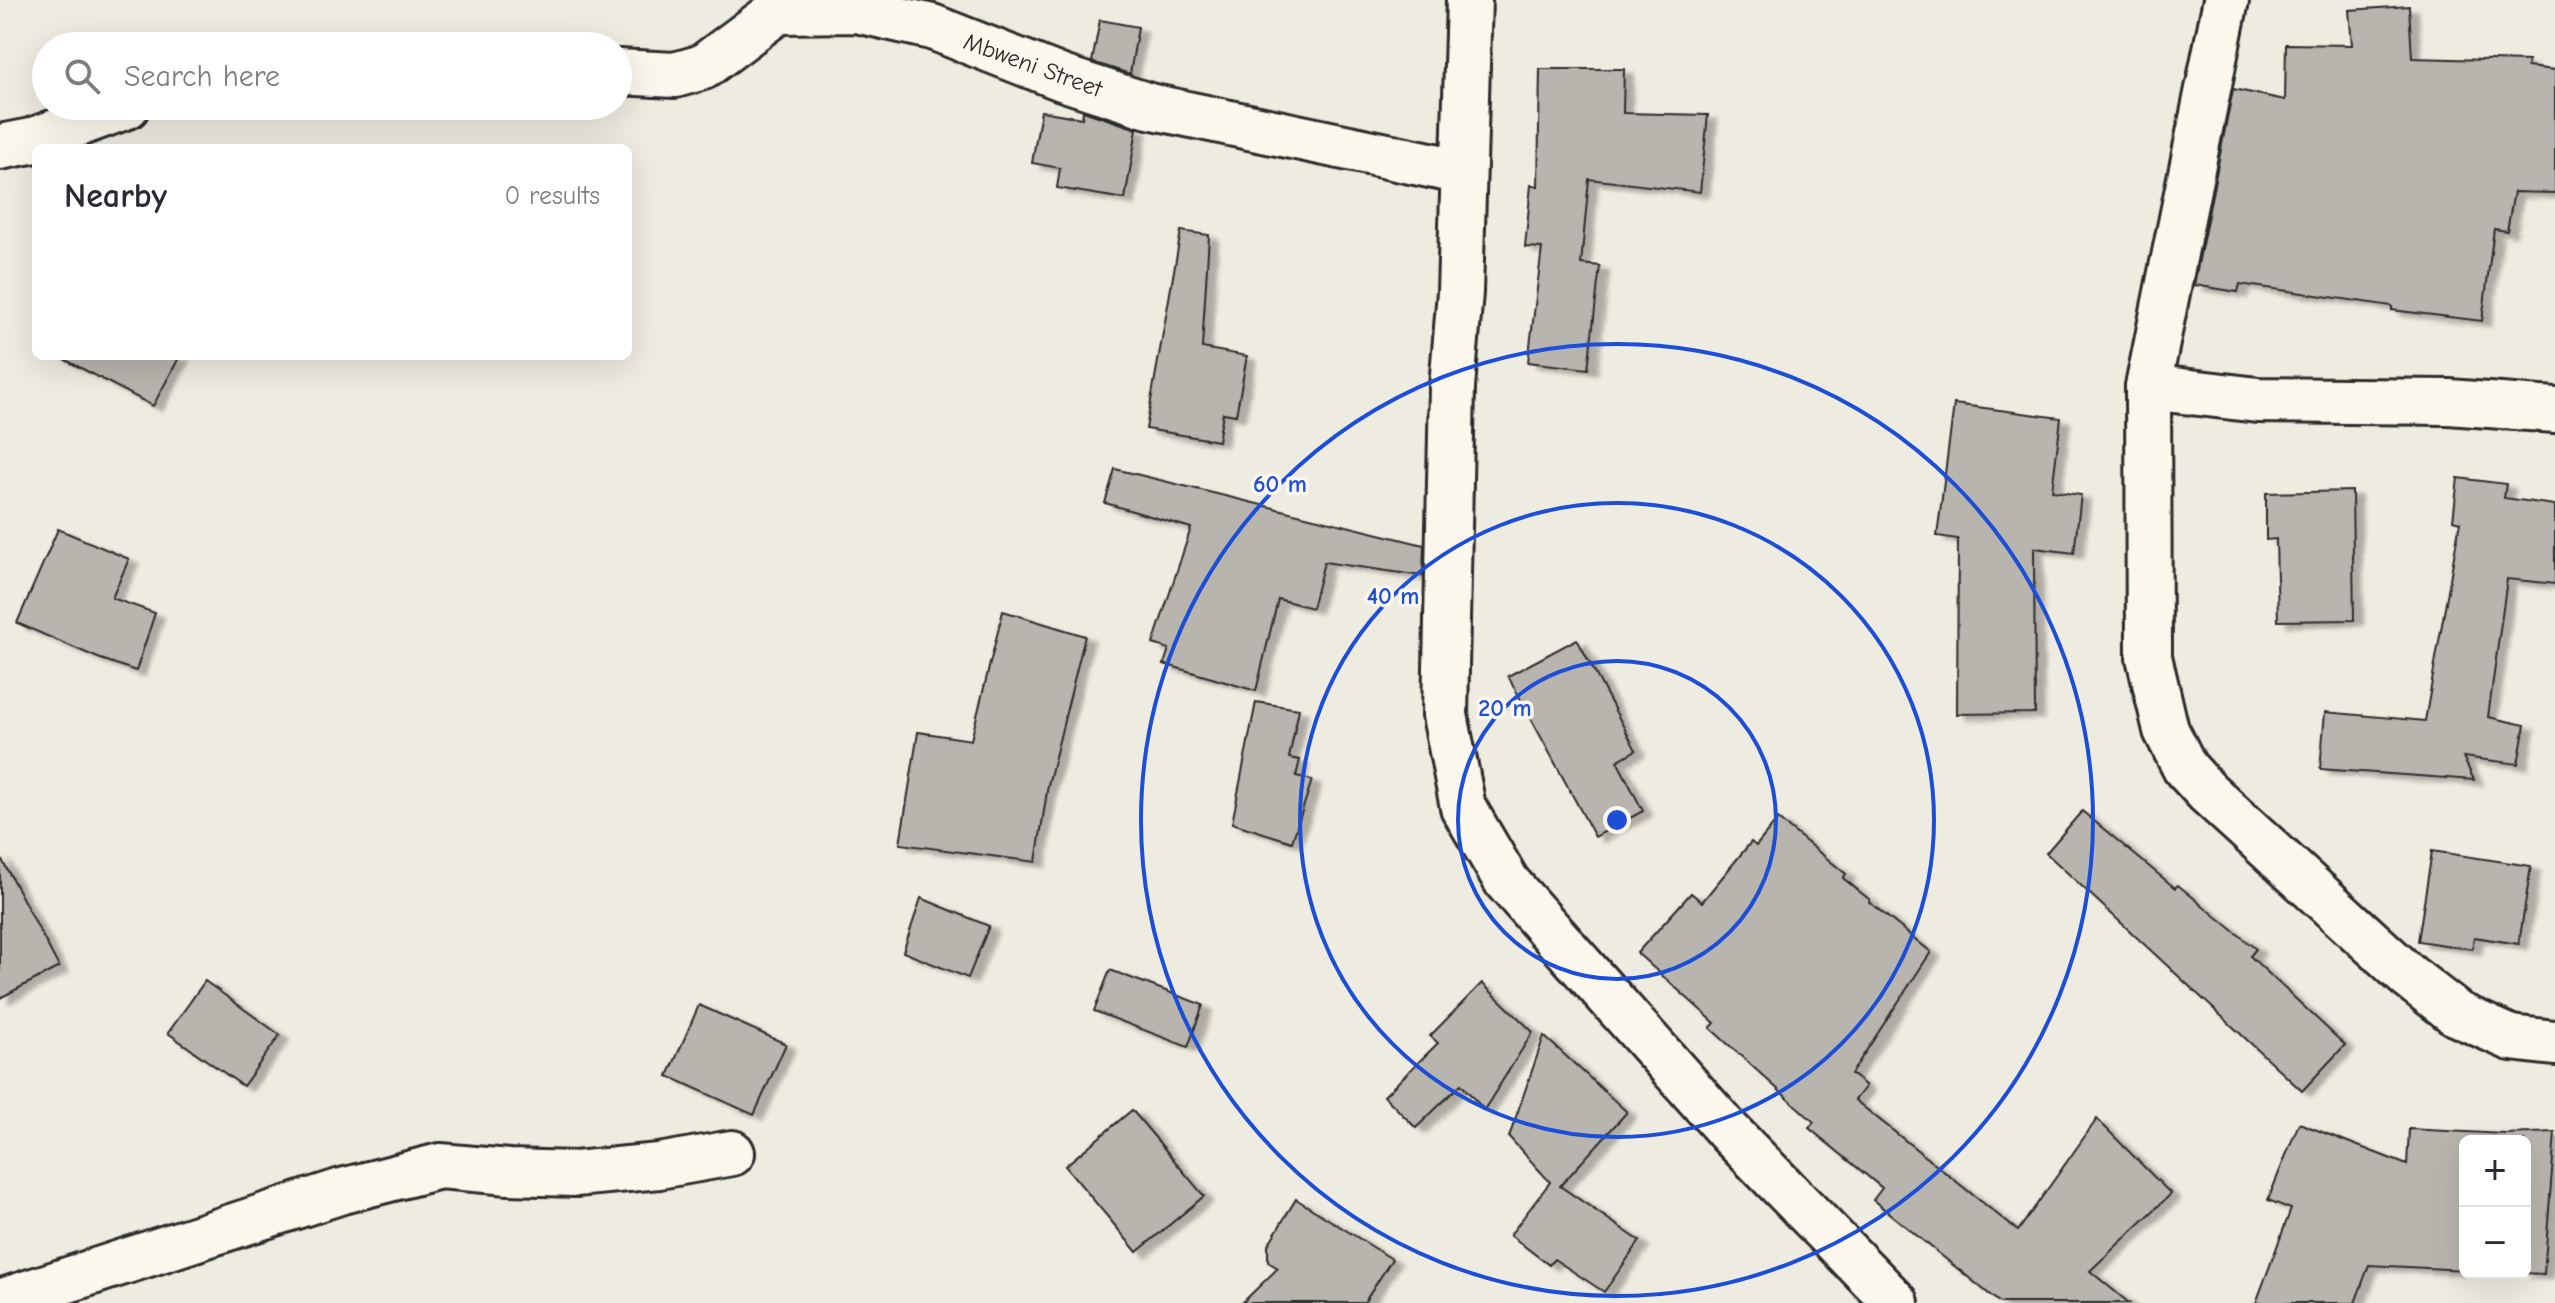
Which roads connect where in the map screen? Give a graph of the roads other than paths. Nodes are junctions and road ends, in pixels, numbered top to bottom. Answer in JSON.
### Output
{"nodes":[{"id":1,"x":1469,"y":0,"type":"edge"},
{"id":2,"x":2226,"y":0,"type":"edge"},
{"id":3,"x":779,"y":5,"type":"edge"},
{"id":4,"x":632,"y":73,"type":"edge"},
{"id":5,"x":89,"y":120,"type":"edge"},
{"id":6,"x":0,"y":147,"type":"edge"},
{"id":7,"x":1463,"y":172,"type":"junction"},
{"id":8,"x":2148,"y":387,"type":"junction"},
{"id":9,"x":2555,"y":410,"type":"edge"},
{"id":10,"x":2555,"y":1043,"type":"edge"},
{"id":11,"x":732,"y":1153,"type":"dead end"},
{"id":12,"x":0,"y":1302,"type":"edge"},
{"id":13,"x":1896,"y":1303,"type":"edge"}],
"edges":[{"from":1,"to":7,"type":"street"},
{"from":2,"to":8,"type":"street"},
{"from":3,"to":4,"type":"street","name":"Mbweni Street"},
{"from":3,"to":7,"type":"street","name":"Mbweni Street"},
{"from":5,"to":6,"type":"street"},
{"from":7,"to":13,"type":"street"},
{"from":8,"to":9,"type":"street"},
{"from":8,"to":10,"type":"street"},
{"from":11,"to":12,"type":"street"}]}
